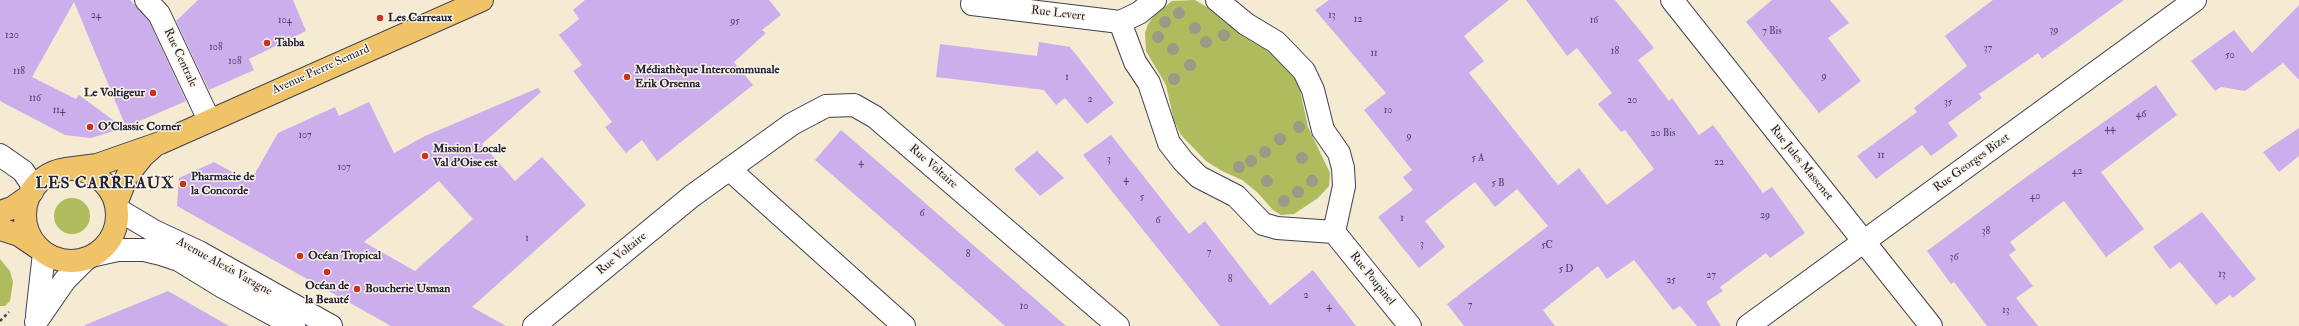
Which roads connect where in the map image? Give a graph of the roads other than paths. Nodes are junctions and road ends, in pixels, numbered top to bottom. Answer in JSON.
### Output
{"nodes":[{"id":1,"x":146,"y":0,"type":"edge"},
{"id":2,"x":482,"y":0,"type":"edge"},
{"id":3,"x":1155,"y":0,"type":"edge"},
{"id":4,"x":1217,"y":0,"type":"edge"},
{"id":5,"x":1672,"y":0,"type":"edge"},
{"id":6,"x":2195,"y":0,"type":"edge"},
{"id":7,"x":972,"y":4,"type":"dead end"},
{"id":8,"x":1120,"y":22,"type":"junction"},
{"id":9,"x":209,"y":120,"type":"junction"},
{"id":10,"x":160,"y":143,"type":"junction"},
{"id":11,"x":0,"y":155,"type":"edge"},
{"id":12,"x":66,"y":169,"type":"junction"},
{"id":13,"x":729,"y":169,"type":"junction"},
{"id":14,"x":30,"y":194,"type":"junction"},
{"id":15,"x":117,"y":206,"type":"junction"},
{"id":16,"x":0,"y":212,"type":"edge"},
{"id":17,"x":0,"y":229,"type":"edge"},
{"id":18,"x":1334,"y":232,"type":"junction"},
{"id":19,"x":1865,"y":242,"type":"junction"},
{"id":20,"x":42,"y":251,"type":"junction"},
{"id":21,"x":91,"y":257,"type":"junction"},
{"id":22,"x":35,"y":324,"type":"edge"},
{"id":23,"x":294,"y":326,"type":"edge"},
{"id":24,"x":331,"y":326,"type":"edge"},
{"id":25,"x":534,"y":326,"type":"edge"},
{"id":26,"x":904,"y":326,"type":"edge"},
{"id":27,"x":1118,"y":326,"type":"edge"},
{"id":28,"x":1410,"y":326,"type":"edge"},
{"id":29,"x":1748,"y":326,"type":"edge"},
{"id":30,"x":1931,"y":326,"type":"edge"}],
"edges":[{"from":1,"to":9,"type":"street","name":"Rue Centrale"},
{"from":2,"to":9,"type":"main road","name":"Avenue Pierre Semard"},
{"from":3,"to":8,"type":"street"},
{"from":4,"to":18,"type":"street"},
{"from":5,"to":19,"type":"street","name":"Rue Jules Massenet"},
{"from":6,"to":19,"type":"street","name":"Rue Georges Bizet"},
{"from":7,"to":8,"type":"street","name":"Rue Levert"},
{"from":8,"to":18,"type":"street"},
{"from":9,"to":10,"type":"main road","name":"Avenue Pierre Semard"},
{"from":10,"to":12,"type":"main road"},
{"from":10,"to":15,"type":"main road"},
{"from":11,"to":14,"type":"street"},
{"from":12,"to":14,"type":"main road"},
{"from":12,"to":15,"type":"main road"},
{"from":13,"to":25,"type":"street","name":"Rue Voltaire"},
{"from":13,"to":26,"type":"street"},
{"from":13,"to":27,"type":"street","name":"Rue Voltaire"},
{"from":14,"to":16,"type":"main road"},
{"from":14,"to":20,"type":"main road"},
{"from":15,"to":21,"type":"main road"},
{"from":15,"to":24,"type":"street","name":"Avenue Alexis Varagne"},
{"from":17,"to":20,"type":"main road"},
{"from":18,"to":28,"type":"street","name":"Rue Poupinel"},
{"from":19,"to":29,"type":"street","name":"Rue Georges Bizet"},
{"from":19,"to":30,"type":"street","name":"Rue Jules Massenet"},
{"from":20,"to":21,"type":"main road"},
{"from":20,"to":22,"type":"street"},
{"from":21,"to":22,"type":"street"},
{"from":21,"to":23,"type":"street","name":"Avenue Alexis Varagne"}]}
